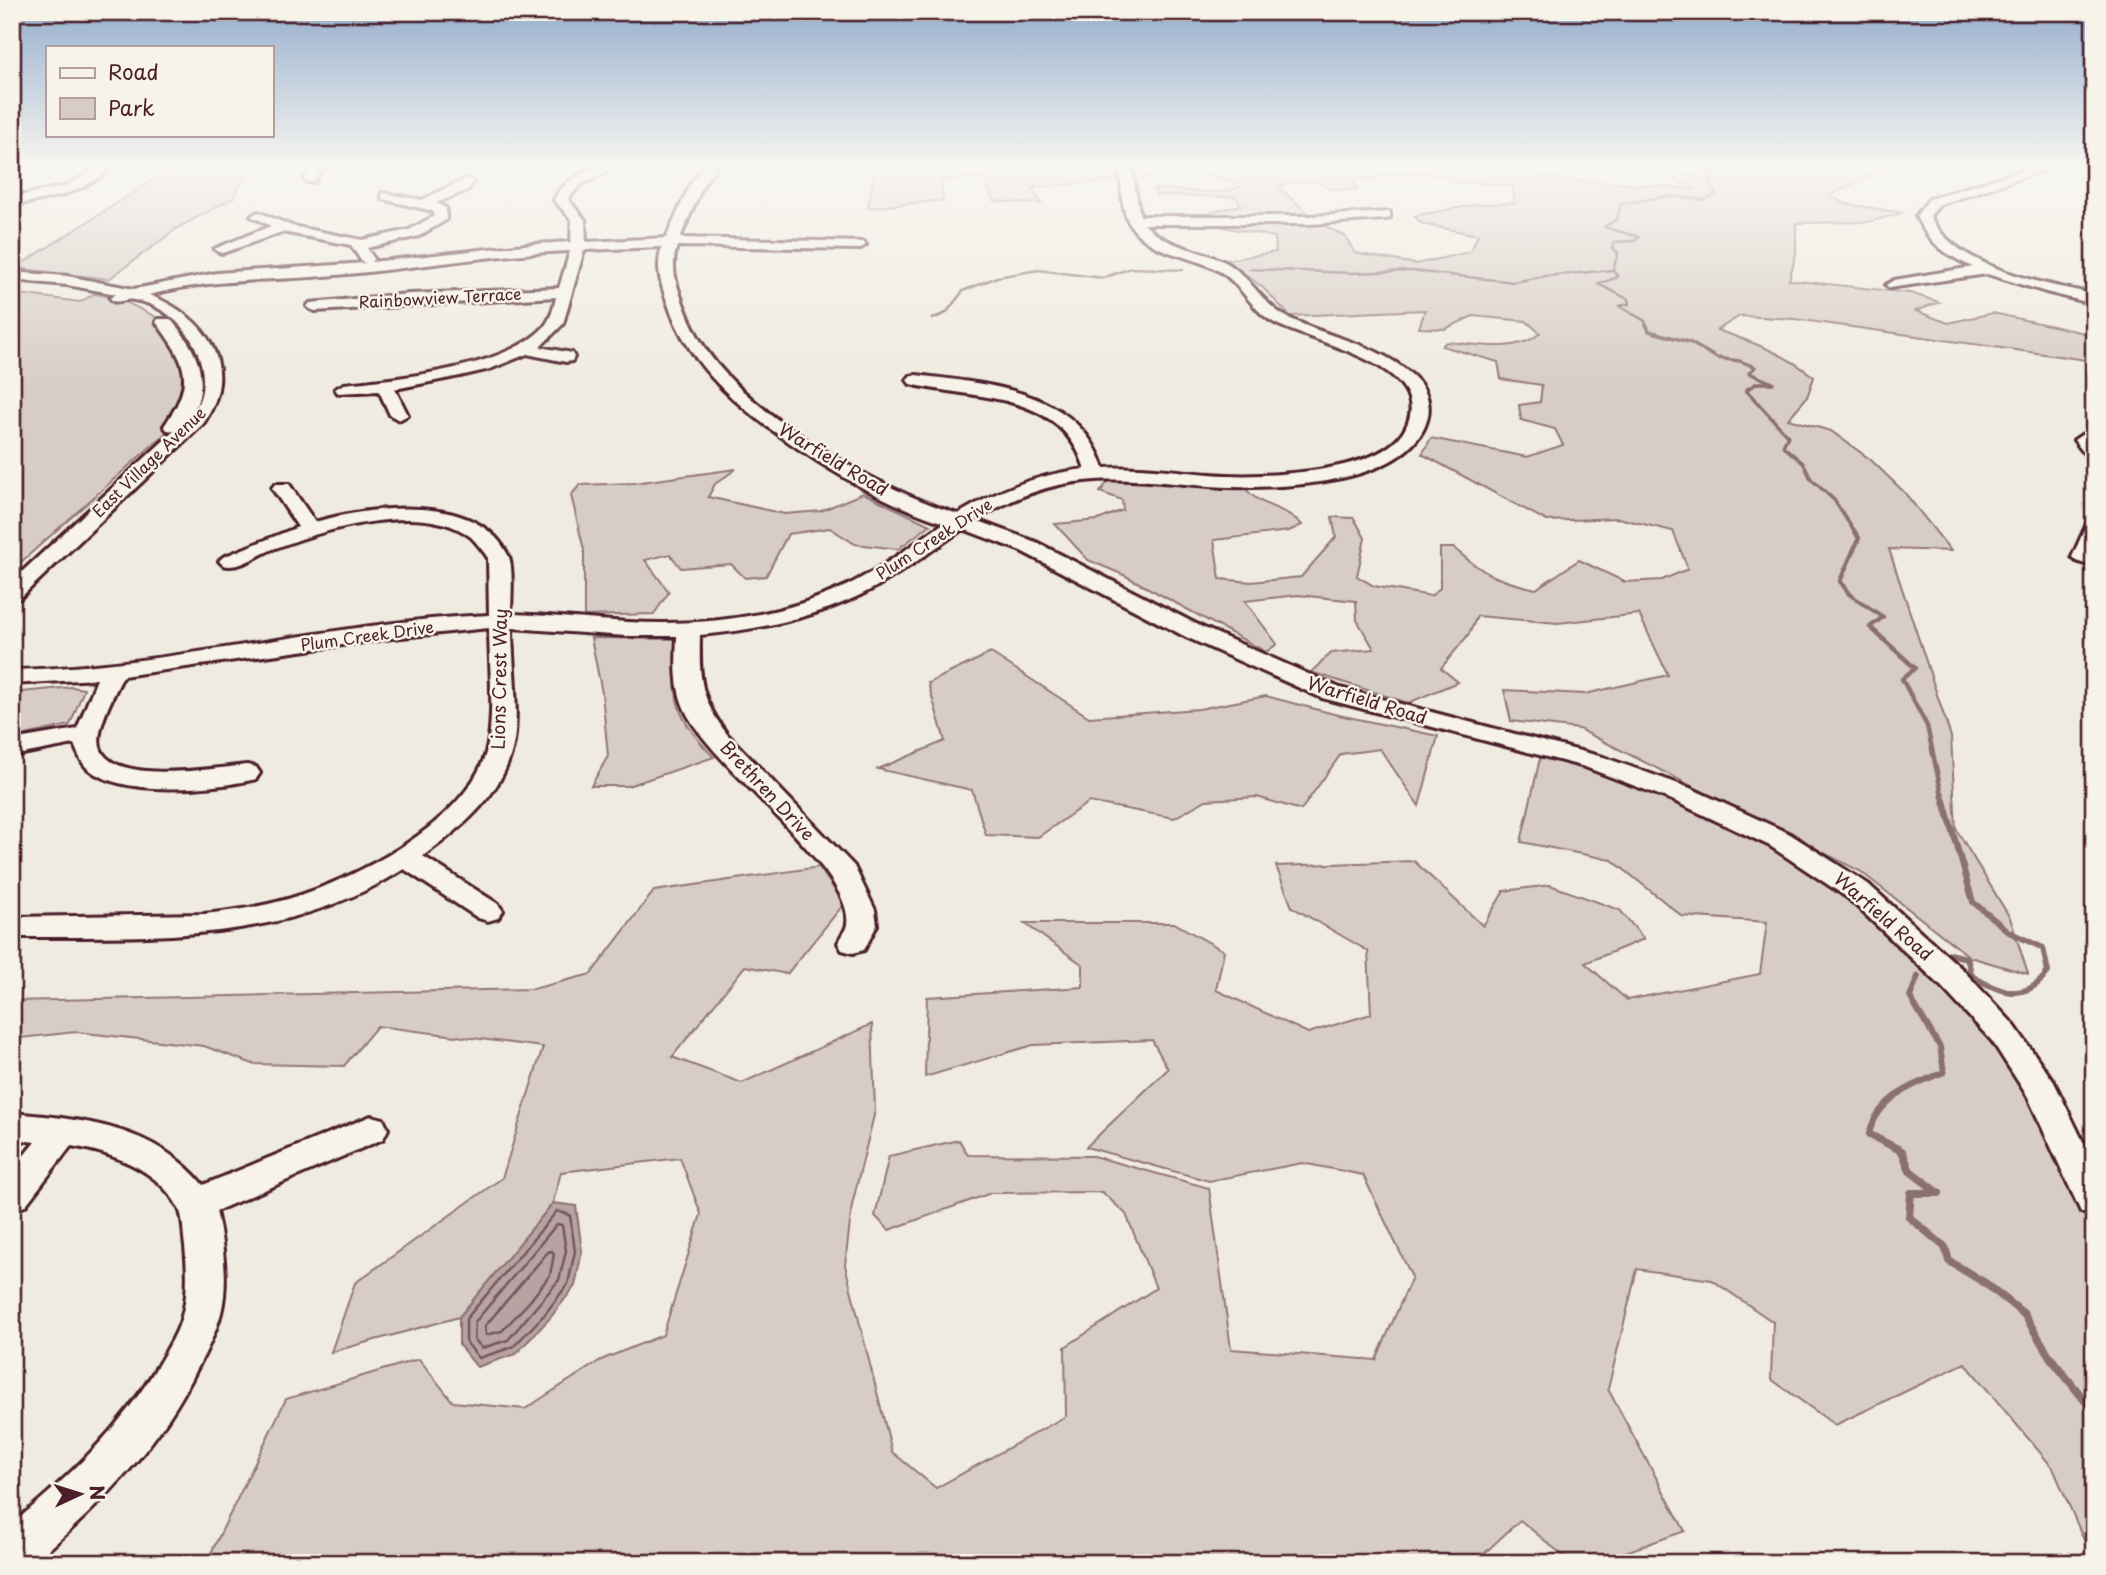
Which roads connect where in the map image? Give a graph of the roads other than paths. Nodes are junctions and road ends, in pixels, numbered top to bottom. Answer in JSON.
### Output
{"nodes":[{"id":1,"x":250,"y":238,"type":"edge"},
{"id":2,"x":344,"y":238,"type":"edge"},
{"id":3,"x":385,"y":238,"type":"edge"},
{"id":4,"x":577,"y":238,"type":"edge"},
{"id":5,"x":673,"y":238,"type":"edge"},
{"id":6,"x":1154,"y":238,"type":"edge"},
{"id":7,"x":1937,"y":238,"type":"edge"},
{"id":8,"x":671,"y":242,"type":"junction"},
{"id":9,"x":859,"y":245,"type":"dead end"},
{"id":10,"x":360,"y":246,"type":"junction"},
{"id":11,"x":576,"y":246,"type":"junction"},
{"id":12,"x":221,"y":249,"type":"dead end"},
{"id":13,"x":371,"y":267,"type":"junction"},
{"id":14,"x":1989,"y":269,"type":"junction"},
{"id":15,"x":12,"y":276,"type":"edge"},
{"id":16,"x":12,"y":282,"type":"edge"},
{"id":17,"x":1894,"y":285,"type":"dead end"},
{"id":18,"x":565,"y":292,"type":"junction"},
{"id":19,"x":125,"y":296,"type":"junction"},
{"id":20,"x":438,"y":297,"type":"junction"},
{"id":21,"x":2094,"y":299,"type":"edge"},
{"id":22,"x":315,"y":306,"type":"dead end"},
{"id":23,"x":428,"y":317,"type":"dead end"},
{"id":24,"x":522,"y":348,"type":"junction"},
{"id":25,"x":566,"y":357,"type":"dead end"},
{"id":26,"x":916,"y":380,"type":"dead end"},
{"id":27,"x":385,"y":386,"type":"junction"},
{"id":28,"x":344,"y":389,"type":"dead end"},
{"id":29,"x":399,"y":415,"type":"dead end"},
{"id":30,"x":1096,"y":473,"type":"junction"},
{"id":31,"x":282,"y":488,"type":"dead end"},
{"id":32,"x":960,"y":521,"type":"junction"},
{"id":33,"x":309,"y":528,"type":"junction"},
{"id":34,"x":2094,"y":528,"type":"edge"},
{"id":35,"x":230,"y":561,"type":"dead end"},
{"id":36,"x":2094,"y":561,"type":"edge"},
{"id":37,"x":12,"y":570,"type":"edge"},
{"id":38,"x":12,"y":593,"type":"edge"},
{"id":39,"x":501,"y":621,"type":"junction"},
{"id":40,"x":689,"y":629,"type":"junction"},
{"id":41,"x":113,"y":670,"type":"junction"},
{"id":42,"x":12,"y":677,"type":"edge"},
{"id":43,"x":89,"y":734,"type":"junction"},
{"id":44,"x":12,"y":748,"type":"edge"},
{"id":45,"x":247,"y":773,"type":"dead end"},
{"id":46,"x":406,"y":858,"type":"junction"},
{"id":47,"x":488,"y":911,"type":"dead end"},
{"id":48,"x":12,"y":927,"type":"edge"},
{"id":49,"x":853,"y":943,"type":"dead end"},
{"id":50,"x":12,"y":1126,"type":"edge"},
{"id":51,"x":371,"y":1129,"type":"dead end"},
{"id":52,"x":64,"y":1130,"type":"junction"},
{"id":53,"x":12,"y":1196,"type":"edge"},
{"id":54,"x":2094,"y":1202,"type":"edge"},
{"id":55,"x":196,"y":1204,"type":"junction"},
{"id":56,"x":12,"y":1552,"type":"edge"}],
"edges":[{"from":1,"to":12,"type":"street"},
{"from":2,"to":10,"type":"street"},
{"from":3,"to":10,"type":"street"},
{"from":4,"to":11,"type":"street"},
{"from":5,"to":8,"type":"street","name":"Warfield Road"},
{"from":6,"to":30,"type":"street","name":"Plum Creek Drive"},
{"from":7,"to":14,"type":"street"},
{"from":8,"to":9,"type":"street"},
{"from":8,"to":11,"type":"street"},
{"from":8,"to":32,"type":"street","name":"Warfield Road"},
{"from":10,"to":13,"type":"street"},
{"from":11,"to":13,"type":"street"},
{"from":11,"to":18,"type":"street"},
{"from":13,"to":19,"type":"street"},
{"from":14,"to":17,"type":"street"},
{"from":14,"to":21,"type":"street"},
{"from":15,"to":19,"type":"street","name":"East Village Avenue"},
{"from":16,"to":19,"type":"street","name":"East Village Avenue"},
{"from":18,"to":20,"type":"street","name":"Rainbowview Terrace"},
{"from":18,"to":24,"type":"street"},
{"from":19,"to":37,"type":"street","name":"East Village Avenue"},
{"from":19,"to":38,"type":"street","name":"East Village Avenue"},
{"from":20,"to":22,"type":"street","name":"Rainbowview Terrace"},
{"from":20,"to":23,"type":"street"},
{"from":24,"to":25,"type":"street"},
{"from":24,"to":27,"type":"street"},
{"from":26,"to":30,"type":"street"},
{"from":27,"to":28,"type":"street"},
{"from":27,"to":29,"type":"street"},
{"from":30,"to":32,"type":"street","name":"Plum Creek Drive"},
{"from":31,"to":33,"type":"street"},
{"from":32,"to":40,"type":"street","name":"Plum Creek Drive"},
{"from":32,"to":54,"type":"street","name":"Warfield Road"},
{"from":33,"to":35,"type":"street","name":"Lions Crest Way"},
{"from":33,"to":39,"type":"street","name":"Lions Crest Way"},
{"from":34,"to":36,"type":"street"},
{"from":39,"to":40,"type":"street","name":"Plum Creek Drive"},
{"from":39,"to":41,"type":"street","name":"Plum Creek Drive"},
{"from":39,"to":46,"type":"street","name":"Lions Crest Way"},
{"from":40,"to":49,"type":"street","name":"Brethren Drive"},
{"from":41,"to":42,"type":"street","name":"Plum Creek Drive"},
{"from":41,"to":43,"type":"street"},
{"from":43,"to":44,"type":"street"},
{"from":43,"to":45,"type":"street"},
{"from":46,"to":47,"type":"street"},
{"from":46,"to":48,"type":"street","name":"Lions Crest Way"},
{"from":50,"to":52,"type":"street"},
{"from":51,"to":55,"type":"street"},
{"from":52,"to":53,"type":"street"},
{"from":52,"to":55,"type":"street"},
{"from":55,"to":56,"type":"street"}]}
